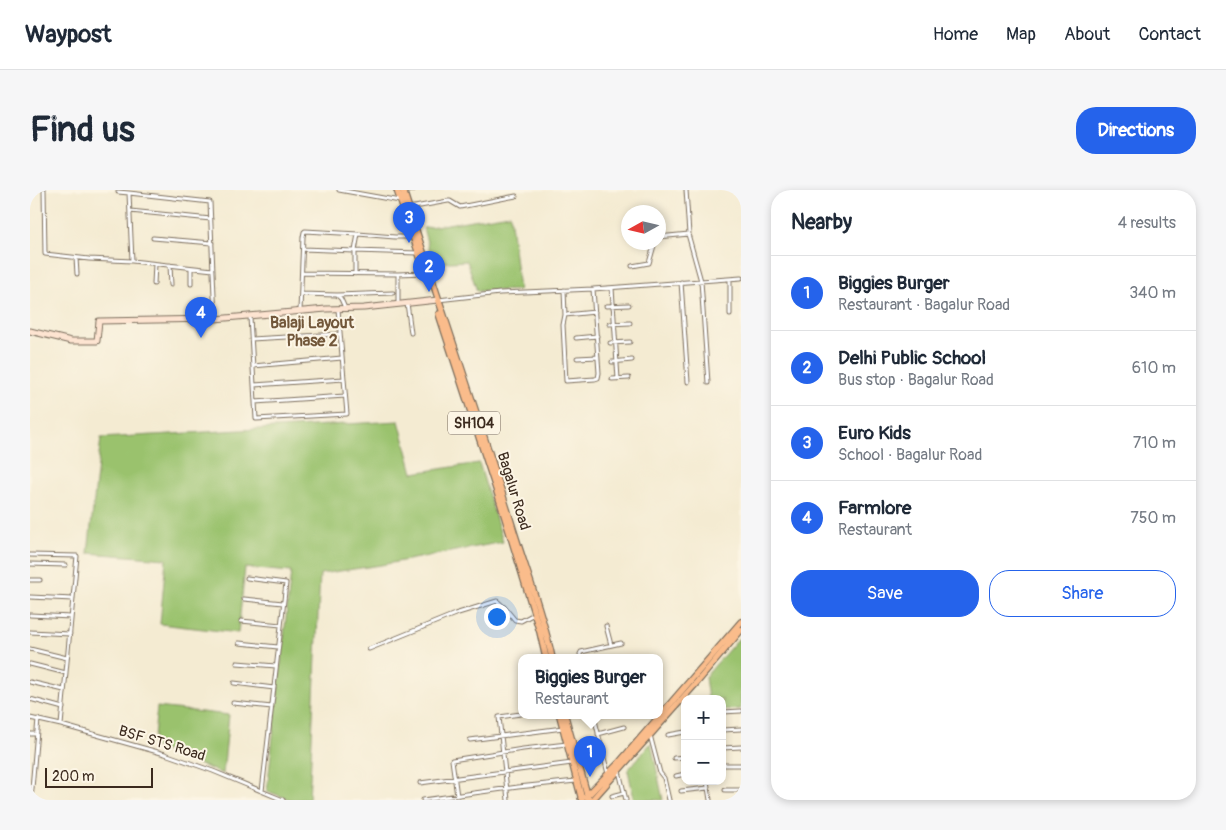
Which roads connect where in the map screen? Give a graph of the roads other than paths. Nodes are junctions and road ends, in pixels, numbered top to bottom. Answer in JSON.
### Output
{"nodes":[{"id":1,"x":44,"y":190,"type":"edge"},
{"id":2,"x":339,"y":190,"type":"edge"},
{"id":3,"x":401,"y":190,"type":"edge"},
{"id":4,"x":413,"y":190,"type":"edge"},
{"id":5,"x":686,"y":190,"type":"edge"},
{"id":6,"x":118,"y":192,"type":"dead end"},
{"id":7,"x":130,"y":193,"type":"junction"},
{"id":8,"x":516,"y":196,"type":"dead end"},
{"id":9,"x":403,"y":200,"type":"junction"},
{"id":10,"x":408,"y":208,"type":"junction"},
{"id":11,"x":130,"y":211,"type":"junction"},
{"id":12,"x":211,"y":219,"type":"junction"},
{"id":13,"x":358,"y":234,"type":"junction"},
{"id":14,"x":688,"y":234,"type":"junction"},
{"id":15,"x":666,"y":235,"type":"edge"},
{"id":16,"x":413,"y":237,"type":"junction"},
{"id":17,"x":153,"y":238,"type":"dead end"},
{"id":18,"x":212,"y":243,"type":"junction"},
{"id":19,"x":303,"y":250,"type":"junction"},
{"id":20,"x":653,"y":250,"type":"edge"},
{"id":21,"x":355,"y":251,"type":"junction"},
{"id":22,"x":418,"y":253,"type":"junction"},
{"id":23,"x":76,"y":258,"type":"junction"},
{"id":24,"x":132,"y":261,"type":"junction"},
{"id":25,"x":155,"y":264,"type":"junction"},
{"id":26,"x":170,"y":266,"type":"junction"},
{"id":27,"x":632,"y":266,"type":"dead end"},
{"id":28,"x":192,"y":268,"type":"junction"},
{"id":29,"x":213,"y":270,"type":"junction"},
{"id":30,"x":302,"y":273,"type":"junction"},
{"id":31,"x":425,"y":273,"type":"junction"},
{"id":32,"x":77,"y":274,"type":"dead end"},
{"id":33,"x":355,"y":274,"type":"junction"},
{"id":34,"x":398,"y":274,"type":"junction"},
{"id":35,"x":741,"y":278,"type":"edge"},
{"id":36,"x":730,"y":279,"type":"junction"},
{"id":37,"x":701,"y":281,"type":"junction"},
{"id":38,"x":681,"y":282,"type":"junction"},
{"id":39,"x":154,"y":284,"type":"dead end"},
{"id":40,"x":191,"y":284,"type":"dead end"},
{"id":41,"x":170,"y":285,"type":"dead end"},
{"id":42,"x":612,"y":288,"type":"junction"},
{"id":43,"x":593,"y":289,"type":"junction"},
{"id":44,"x":564,"y":290,"type":"junction"},
{"id":45,"x":301,"y":294,"type":"junction"},
{"id":46,"x":393,"y":294,"type":"dead end"},
{"id":47,"x":337,"y":295,"type":"junction"},
{"id":48,"x":436,"y":300,"type":"junction"},
{"id":49,"x":407,"y":303,"type":"junction"},
{"id":50,"x":398,"y":304,"type":"junction"},
{"id":51,"x":628,"y":304,"type":"dead end"},
{"id":52,"x":606,"y":306,"type":"dead end"},
{"id":53,"x":614,"y":306,"type":"junction"},
{"id":54,"x":338,"y":309,"type":"junction"},
{"id":55,"x":345,"y":309,"type":"junction"},
{"id":56,"x":300,"y":311,"type":"junction"},
{"id":57,"x":595,"y":312,"type":"junction"},
{"id":58,"x":730,"y":314,"type":"dead end"},
{"id":59,"x":565,"y":315,"type":"junction"},
{"id":60,"x":250,"y":317,"type":"junction"},
{"id":61,"x":215,"y":320,"type":"junction"},
{"id":62,"x":630,"y":323,"type":"dead end"},
{"id":63,"x":609,"y":324,"type":"dead end"},
{"id":64,"x":615,"y":324,"type":"junction"},
{"id":65,"x":30,"y":331,"type":"edge"},
{"id":66,"x":411,"y":333,"type":"dead end"},
{"id":67,"x":340,"y":334,"type":"junction"},
{"id":68,"x":597,"y":336,"type":"junction"},
{"id":69,"x":576,"y":338,"type":"dead end"},
{"id":70,"x":251,"y":339,"type":"junction"},
{"id":71,"x":616,"y":342,"type":"junction"},
{"id":72,"x":630,"y":342,"type":"dead end"},
{"id":73,"x":610,"y":343,"type":"dead end"},
{"id":74,"x":598,"y":357,"type":"junction"},
{"id":75,"x":342,"y":358,"type":"junction"},
{"id":76,"x":577,"y":358,"type":"dead end"},
{"id":77,"x":632,"y":360,"type":"dead end"},
{"id":78,"x":612,"y":362,"type":"dead end"},
{"id":79,"x":617,"y":362,"type":"junction"},
{"id":80,"x":253,"y":366,"type":"junction"},
{"id":81,"x":629,"y":378,"type":"dead end"},
{"id":82,"x":344,"y":379,"type":"junction"},
{"id":83,"x":612,"y":379,"type":"dead end"},
{"id":84,"x":618,"y":379,"type":"junction"},
{"id":85,"x":688,"y":382,"type":"dead end"},
{"id":86,"x":708,"y":383,"type":"dead end"},
{"id":87,"x":254,"y":385,"type":"junction"},
{"id":88,"x":345,"y":396,"type":"junction"},
{"id":89,"x":255,"y":402,"type":"junction"},
{"id":90,"x":484,"y":444,"type":"junction"},
{"id":91,"x":32,"y":555,"type":"edge"},
{"id":92,"x":32,"y":564,"type":"edge"},
{"id":93,"x":66,"y":565,"type":"dead end"},
{"id":94,"x":246,"y":578,"type":"dead end"},
{"id":95,"x":30,"y":580,"type":"edge"},
{"id":96,"x":40,"y":580,"type":"dead end"},
{"id":97,"x":30,"y":597,"type":"edge"},
{"id":98,"x":73,"y":599,"type":"junction"},
{"id":99,"x":244,"y":599,"type":"dead end"},
{"id":100,"x":284,"y":603,"type":"junction"},
{"id":101,"x":535,"y":614,"type":"junction"},
{"id":102,"x":30,"y":615,"type":"edge"},
{"id":103,"x":71,"y":617,"type":"junction"},
{"id":104,"x":241,"y":621,"type":"dead end"},
{"id":105,"x":281,"y":625,"type":"junction"},
{"id":106,"x":606,"y":626,"type":"dead end"},
{"id":107,"x":740,"y":629,"type":"edge"},
{"id":108,"x":30,"y":632,"type":"edge"},
{"id":109,"x":70,"y":634,"type":"junction"},
{"id":110,"x":239,"y":643,"type":"dead end"},
{"id":111,"x":621,"y":643,"type":"dead end"},
{"id":112,"x":611,"y":645,"type":"junction"},
{"id":113,"x":278,"y":647,"type":"junction"},
{"id":114,"x":30,"y":649,"type":"edge"},
{"id":115,"x":369,"y":650,"type":"dead end"},
{"id":116,"x":545,"y":654,"type":"edge"},
{"id":117,"x":551,"y":654,"type":"edge"},
{"id":118,"x":580,"y":654,"type":"edge"},
{"id":119,"x":68,"y":658,"type":"junction"},
{"id":120,"x":237,"y":662,"type":"dead end"},
{"id":121,"x":30,"y":664,"type":"edge"},
{"id":122,"x":276,"y":666,"type":"junction"},
{"id":123,"x":66,"y":673,"type":"junction"},
{"id":124,"x":30,"y":682,"type":"edge"},
{"id":125,"x":234,"y":684,"type":"dead end"},
{"id":126,"x":274,"y":688,"type":"junction"},
{"id":127,"x":64,"y":690,"type":"junction"},
{"id":128,"x":690,"y":695,"type":"edge"},
{"id":129,"x":30,"y":700,"type":"edge"},
{"id":130,"x":233,"y":703,"type":"dead end"},
{"id":131,"x":681,"y":704,"type":"edge"},
{"id":132,"x":272,"y":707,"type":"junction"},
{"id":133,"x":63,"y":708,"type":"junction"},
{"id":134,"x":741,"y":711,"type":"edge"},
{"id":135,"x":726,"y":712,"type":"edge"},
{"id":136,"x":518,"y":714,"type":"edge"},
{"id":137,"x":663,"y":714,"type":"edge"},
{"id":138,"x":30,"y":718,"type":"edge"},
{"id":139,"x":561,"y":719,"type":"edge"},
{"id":140,"x":566,"y":719,"type":"edge"},
{"id":141,"x":595,"y":719,"type":"edge"},
{"id":142,"x":659,"y":719,"type":"edge"},
{"id":143,"x":38,"y":720,"type":"junction"},
{"id":144,"x":61,"y":725,"type":"junction"},
{"id":145,"x":563,"y":728,"type":"junction"},
{"id":146,"x":624,"y":728,"type":"dead end"},
{"id":147,"x":741,"y":729,"type":"edge"},
{"id":148,"x":726,"y":730,"type":"edge"},
{"id":149,"x":681,"y":733,"type":"edge"},
{"id":150,"x":30,"y":734,"type":"edge"},
{"id":151,"x":36,"y":734,"type":"junction"},
{"id":152,"x":598,"y":734,"type":"junction"},
{"id":153,"x":650,"y":735,"type":"junction"},
{"id":154,"x":668,"y":735,"type":"dead end"},
{"id":155,"x":501,"y":737,"type":"junction"},
{"id":156,"x":470,"y":740,"type":"dead end"},
{"id":157,"x":567,"y":744,"type":"junction"},
{"id":158,"x":741,"y":747,"type":"edge"},
{"id":159,"x":726,"y":748,"type":"edge"},
{"id":160,"x":30,"y":751,"type":"edge"},
{"id":161,"x":35,"y":752,"type":"junction"},
{"id":162,"x":502,"y":752,"type":"junction"},
{"id":163,"x":681,"y":757,"type":"edge"},
{"id":164,"x":674,"y":758,"type":"dead end"},
{"id":165,"x":572,"y":763,"type":"junction"},
{"id":166,"x":726,"y":765,"type":"edge"},
{"id":167,"x":741,"y":765,"type":"edge"},
{"id":168,"x":32,"y":770,"type":"edge"},
{"id":169,"x":619,"y":770,"type":"junction"},
{"id":170,"x":504,"y":771,"type":"junction"},
{"id":171,"x":608,"y":774,"type":"junction"},
{"id":172,"x":681,"y":775,"type":"edge"},
{"id":173,"x":676,"y":776,"type":"dead end"},
{"id":174,"x":455,"y":778,"type":"junction"},
{"id":175,"x":576,"y":781,"type":"junction"},
{"id":176,"x":420,"y":783,"type":"dead end"},
{"id":177,"x":708,"y":785,"type":"edge"},
{"id":178,"x":31,"y":787,"type":"edge"},
{"id":179,"x":708,"y":788,"type":"junction"},
{"id":180,"x":506,"y":789,"type":"junction"},
{"id":181,"x":725,"y":790,"type":"dead end"},
{"id":182,"x":741,"y":790,"type":"edge"},
{"id":183,"x":262,"y":791,"type":"junction"},
{"id":184,"x":681,"y":791,"type":"dead end"},
{"id":185,"x":624,"y":793,"type":"junction"},
{"id":186,"x":457,"y":796,"type":"junction"},
{"id":187,"x":612,"y":796,"type":"dead end"},
{"id":188,"x":585,"y":799,"type":"edge"},
{"id":189,"x":31,"y":800,"type":"edge"},
{"id":190,"x":283,"y":800,"type":"edge"},
{"id":191,"x":423,"y":800,"type":"edge"},
{"id":192,"x":508,"y":800,"type":"edge"},
{"id":193,"x":626,"y":800,"type":"edge"},
{"id":194,"x":669,"y":800,"type":"edge"},
{"id":195,"x":710,"y":800,"type":"edge"}],
"edges":[{"from":1,"to":23,"type":"street"},
{"from":2,"to":9,"type":"street"},
{"from":3,"to":4,"type":"street"},
{"from":3,"to":9,"type":"main road","name":"Bagalur Road","number":"SH104"},
{"from":5,"to":14,"type":"street"},
{"from":6,"to":7,"type":"street"},
{"from":7,"to":11,"type":"street"},
{"from":7,"to":12,"type":"street"},
{"from":8,"to":10,"type":"street"},
{"from":9,"to":10,"type":"main road","name":"Bagalur Road","number":"SH104"},
{"from":9,"to":16,"type":"main road","name":"Bagalur Road","number":"SH104"},
{"from":10,"to":48,"type":"main road","name":"Bagalur Road","number":"SH104"},
{"from":11,"to":12,"type":"street"},
{"from":11,"to":24,"type":"street"},
{"from":12,"to":18,"type":"street"},
{"from":13,"to":16,"type":"street"},
{"from":13,"to":19,"type":"street"},
{"from":13,"to":21,"type":"street"},
{"from":14,"to":15,"type":"street"},
{"from":14,"to":37,"type":"street"},
{"from":16,"to":22,"type":"main road","name":"Bagalur Road","number":"SH104"},
{"from":17,"to":18,"type":"street"},
{"from":18,"to":29,"type":"street"},
{"from":19,"to":21,"type":"street"},
{"from":19,"to":30,"type":"street"},
{"from":20,"to":27,"type":"street"},
{"from":21,"to":22,"type":"street"},
{"from":21,"to":33,"type":"street"},
{"from":22,"to":31,"type":"main road","name":"Bagalur Road","number":"SH104"},
{"from":23,"to":24,"type":"street"},
{"from":23,"to":32,"type":"street"},
{"from":24,"to":25,"type":"street"},
{"from":25,"to":26,"type":"street"},
{"from":25,"to":39,"type":"street"},
{"from":26,"to":28,"type":"street"},
{"from":26,"to":41,"type":"street"},
{"from":28,"to":29,"type":"street"},
{"from":28,"to":40,"type":"street"},
{"from":29,"to":61,"type":"street"},
{"from":30,"to":33,"type":"street"},
{"from":30,"to":45,"type":"street"},
{"from":31,"to":34,"type":"street"},
{"from":31,"to":48,"type":"main road","name":"Bagalur Road","number":"SH104"},
{"from":33,"to":34,"type":"street"},
{"from":34,"to":50,"type":"street"},
{"from":35,"to":36,"type":"street"},
{"from":36,"to":37,"type":"street"},
{"from":36,"to":58,"type":"street"},
{"from":37,"to":38,"type":"street"},
{"from":37,"to":86,"type":"street"},
{"from":38,"to":42,"type":"street"},
{"from":38,"to":85,"type":"street"},
{"from":42,"to":43,"type":"street"},
{"from":42,"to":53,"type":"street"},
{"from":43,"to":44,"type":"street"},
{"from":43,"to":57,"type":"street"},
{"from":44,"to":48,"type":"street"},
{"from":44,"to":59,"type":"street"},
{"from":45,"to":47,"type":"street"},
{"from":45,"to":56,"type":"street"},
{"from":46,"to":47,"type":"street"},
{"from":47,"to":55,"type":"street"},
{"from":48,"to":49,"type":"street"},
{"from":48,"to":90,"type":"main road","name":"Bagalur Road","number":"SH104"},
{"from":49,"to":50,"type":"street"},
{"from":49,"to":66,"type":"street"},
{"from":50,"to":55,"type":"street"},
{"from":51,"to":53,"type":"street"},
{"from":52,"to":53,"type":"street"},
{"from":53,"to":64,"type":"street"},
{"from":54,"to":55,"type":"street"},
{"from":54,"to":56,"type":"street"},
{"from":54,"to":67,"type":"street"},
{"from":56,"to":60,"type":"street"},
{"from":57,"to":59,"type":"street"},
{"from":57,"to":68,"type":"street"},
{"from":59,"to":74,"type":"street"},
{"from":60,"to":61,"type":"street"},
{"from":60,"to":70,"type":"street"},
{"from":61,"to":65,"type":"street"},
{"from":62,"to":64,"type":"street"},
{"from":63,"to":64,"type":"street"},
{"from":64,"to":71,"type":"street"},
{"from":67,"to":70,"type":"street"},
{"from":67,"to":75,"type":"street"},
{"from":68,"to":69,"type":"street"},
{"from":68,"to":74,"type":"street"},
{"from":70,"to":80,"type":"street"},
{"from":71,"to":72,"type":"street"},
{"from":71,"to":73,"type":"street"},
{"from":71,"to":79,"type":"street"},
{"from":74,"to":76,"type":"street"},
{"from":75,"to":80,"type":"street"},
{"from":75,"to":82,"type":"street"},
{"from":77,"to":79,"type":"street"},
{"from":78,"to":79,"type":"street"},
{"from":79,"to":84,"type":"street"},
{"from":80,"to":87,"type":"street"},
{"from":81,"to":84,"type":"street"},
{"from":82,"to":87,"type":"street"},
{"from":82,"to":88,"type":"street"},
{"from":83,"to":84,"type":"street"},
{"from":87,"to":89,"type":"street"},
{"from":88,"to":89,"type":"street"},
{"from":88,"to":89,"type":"street"},
{"from":90,"to":101,"type":"main road","name":"Bagalur Road","number":"SH104"},
{"from":90,"to":117,"type":"main road","name":"Bagalur Road","number":"SH104"},
{"from":91,"to":92,"type":"street"},
{"from":91,"to":98,"type":"street"},
{"from":92,"to":93,"type":"street"},
{"from":94,"to":100,"type":"street"},
{"from":95,"to":96,"type":"street"},
{"from":97,"to":98,"type":"street"},
{"from":98,"to":103,"type":"street"},
{"from":99,"to":100,"type":"street"},
{"from":100,"to":105,"type":"street"},
{"from":101,"to":115,"type":"street"},
{"from":101,"to":116,"type":"main road","name":"Bagalur Road","number":"SH104"},
{"from":102,"to":103,"type":"street"},
{"from":103,"to":109,"type":"street"},
{"from":104,"to":105,"type":"street"},
{"from":105,"to":113,"type":"street"},
{"from":106,"to":112,"type":"street"},
{"from":107,"to":128,"type":"main road"},
{"from":107,"to":137,"type":"main road"},
{"from":108,"to":109,"type":"street"},
{"from":109,"to":119,"type":"street"},
{"from":110,"to":113,"type":"street"},
{"from":111,"to":112,"type":"street"},
{"from":112,"to":118,"type":"street"},
{"from":113,"to":122,"type":"street"},
{"from":114,"to":119,"type":"street"},
{"from":119,"to":123,"type":"street"},
{"from":120,"to":122,"type":"street"},
{"from":121,"to":123,"type":"street"},
{"from":122,"to":126,"type":"street"},
{"from":123,"to":127,"type":"street"},
{"from":124,"to":127,"type":"street"},
{"from":125,"to":126,"type":"street"},
{"from":126,"to":132,"type":"street"},
{"from":127,"to":133,"type":"street"},
{"from":129,"to":133,"type":"street"},
{"from":130,"to":132,"type":"street"},
{"from":131,"to":153,"type":"main road"},
{"from":132,"to":183,"type":"street"},
{"from":133,"to":144,"type":"street"},
{"from":134,"to":135,"type":"street"},
{"from":136,"to":155,"type":"street"},
{"from":138,"to":143,"type":"street","name":"BSF STS Road"},
{"from":139,"to":145,"type":"main road"},
{"from":140,"to":188,"type":"main road"},
{"from":141,"to":152,"type":"street"},
{"from":142,"to":171,"type":"main road"},
{"from":143,"to":144,"type":"street","name":"BSF STS Road"},
{"from":143,"to":151,"type":"street"},
{"from":144,"to":183,"type":"street","name":"BSF STS Road"},
{"from":145,"to":155,"type":"street"},
{"from":145,"to":157,"type":"main road"},
{"from":146,"to":152,"type":"street"},
{"from":147,"to":148,"type":"street"},
{"from":149,"to":154,"type":"street"},
{"from":150,"to":151,"type":"street"},
{"from":151,"to":161,"type":"street"},
{"from":152,"to":171,"type":"street"},
{"from":153,"to":169,"type":"main road"},
{"from":153,"to":194,"type":"street"},
{"from":155,"to":156,"type":"street"},
{"from":155,"to":162,"type":"street"},
{"from":157,"to":162,"type":"street"},
{"from":157,"to":165,"type":"main road"},
{"from":158,"to":159,"type":"street"},
{"from":160,"to":161,"type":"street"},
{"from":161,"to":168,"type":"street"},
{"from":162,"to":170,"type":"street"},
{"from":162,"to":174,"type":"street"},
{"from":163,"to":164,"type":"street"},
{"from":165,"to":170,"type":"street"},
{"from":165,"to":175,"type":"main road"},
{"from":166,"to":167,"type":"street"},
{"from":168,"to":178,"type":"street"},
{"from":169,"to":185,"type":"street"},
{"from":169,"to":188,"type":"main road"},
{"from":170,"to":174,"type":"street"},
{"from":170,"to":180,"type":"street"},
{"from":171,"to":188,"type":"main road"},
{"from":172,"to":173,"type":"street"},
{"from":174,"to":176,"type":"street"},
{"from":174,"to":186,"type":"street"},
{"from":175,"to":180,"type":"street"},
{"from":175,"to":188,"type":"main road"},
{"from":177,"to":179,"type":"street"},
{"from":178,"to":189,"type":"street"},
{"from":179,"to":184,"type":"street"},
{"from":179,"to":195,"type":"street"},
{"from":180,"to":186,"type":"street"},
{"from":180,"to":192,"type":"street"},
{"from":181,"to":182,"type":"street"},
{"from":183,"to":190,"type":"street","name":"BSF STS Road"},
{"from":185,"to":187,"type":"street"},
{"from":185,"to":193,"type":"street"},
{"from":186,"to":191,"type":"street"}]}
